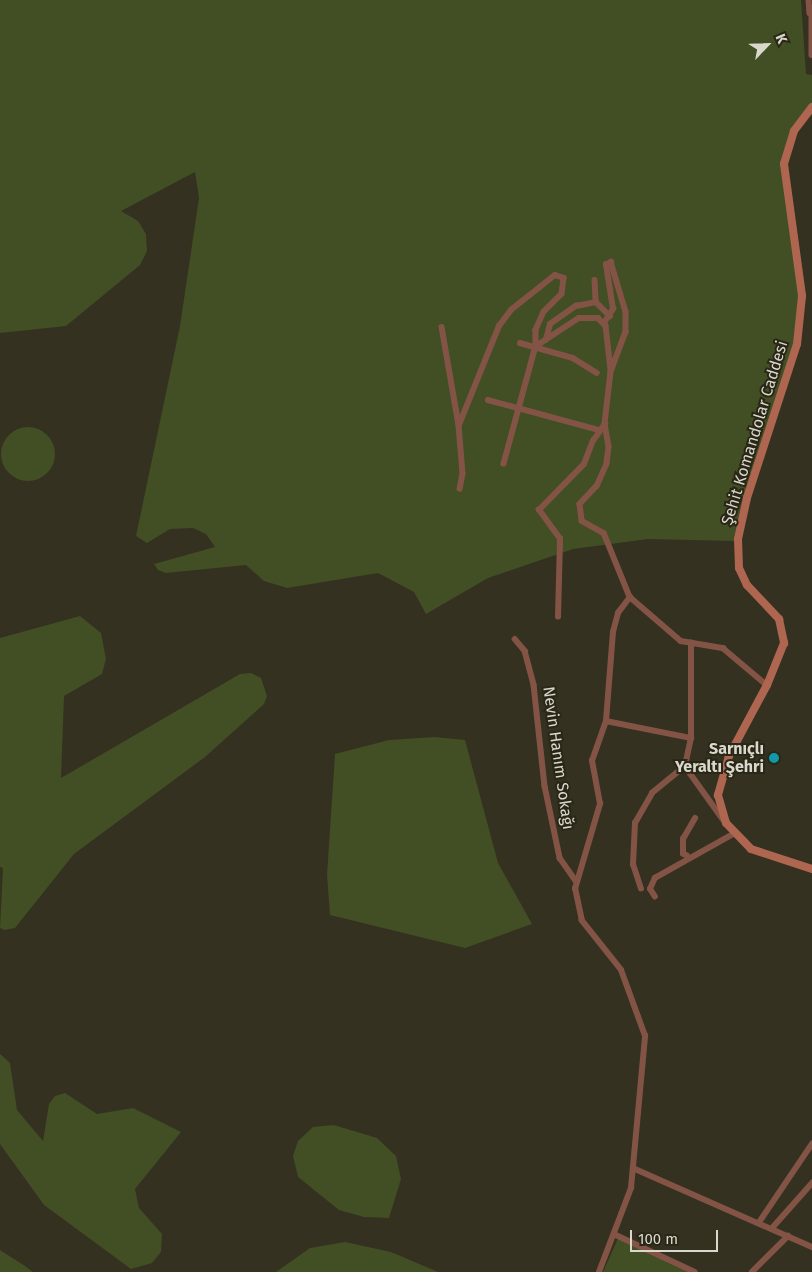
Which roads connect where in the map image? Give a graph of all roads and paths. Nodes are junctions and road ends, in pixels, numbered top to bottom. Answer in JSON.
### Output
{"nodes":[{"id":1,"x":809,"y":0,"type":"edge"},
{"id":2,"x":811,"y":11,"type":"edge"},
{"id":3,"x":812,"y":55,"type":"edge"},
{"id":4,"x":812,"y":107,"type":"edge"},
{"id":5,"x":596,"y":280,"type":"dead end"},
{"id":6,"x":596,"y":302,"type":"junction"},
{"id":7,"x":610,"y":316,"type":"junction"},
{"id":8,"x":604,"y":323,"type":"junction"},
{"id":9,"x":442,"y":328,"type":"dead end"},
{"id":10,"x":546,"y":340,"type":"junction"},
{"id":11,"x":520,"y":343,"type":"dead end"},
{"id":12,"x":536,"y":346,"type":"junction"},
{"id":13,"x":611,"y":372,"type":"junction"},
{"id":14,"x":597,"y":373,"type":"dead end"},
{"id":15,"x":488,"y":400,"type":"dead end"},
{"id":16,"x":519,"y":409,"type":"junction"},
{"id":17,"x":605,"y":424,"type":"junction"},
{"id":18,"x":459,"y":425,"type":"junction"},
{"id":19,"x":599,"y":430,"type":"junction"},
{"id":20,"x":504,"y":464,"type":"dead end"},
{"id":21,"x":460,"y":489,"type":"dead end"},
{"id":22,"x":630,"y":597,"type":"junction"},
{"id":23,"x":558,"y":616,"type":"dead end"},
{"id":24,"x":515,"y":639,"type":"dead end"},
{"id":25,"x":691,"y":644,"type":"junction"},
{"id":26,"x":767,"y":686,"type":"junction"},
{"id":27,"x":606,"y":720,"type":"junction"},
{"id":28,"x":691,"y":738,"type":"junction"},
{"id":29,"x":685,"y":766,"type":"junction"},
{"id":30,"x":695,"y":818,"type":"dead end"},
{"id":31,"x":726,"y":822,"type":"junction"},
{"id":32,"x":733,"y":834,"type":"junction"},
{"id":33,"x":687,"y":856,"type":"junction"},
{"id":34,"x":812,"y":869,"type":"edge"},
{"id":35,"x":576,"y":880,"type":"junction"},
{"id":36,"x":641,"y":889,"type":"dead end"},
{"id":37,"x":656,"y":897,"type":"dead end"},
{"id":38,"x":812,"y":1144,"type":"edge"},
{"id":39,"x":632,"y":1168,"type":"junction"},
{"id":40,"x":812,"y":1183,"type":"edge"},
{"id":41,"x":760,"y":1221,"type":"junction"},
{"id":42,"x":773,"y":1227,"type":"junction"},
{"id":43,"x":614,"y":1234,"type":"junction"},
{"id":44,"x":788,"y":1236,"type":"junction"},
{"id":45,"x":812,"y":1247,"type":"edge"},
{"id":46,"x":599,"y":1272,"type":"edge"},
{"id":47,"x":695,"y":1272,"type":"edge"},
{"id":48,"x":752,"y":1272,"type":"edge"}],
"edges":[{"from":1,"to":2,"type":"street"},
{"from":2,"to":3,"type":"street"},
{"from":4,"to":26,"type":"main road","name":"Şehit Komandolar Caddesi"},
{"from":5,"to":6,"type":"street"},
{"from":6,"to":7,"type":"street"},
{"from":6,"to":10,"type":"street"},
{"from":7,"to":8,"type":"street"},
{"from":7,"to":13,"type":"street"},
{"from":8,"to":10,"type":"street"},
{"from":8,"to":13,"type":"street"},
{"from":9,"to":18,"type":"street"},
{"from":10,"to":12,"type":"street"},
{"from":11,"to":12,"type":"street"},
{"from":12,"to":14,"type":"street"},
{"from":12,"to":16,"type":"street"},
{"from":12,"to":18,"type":"street"},
{"from":13,"to":17,"type":"street"},
{"from":15,"to":16,"type":"street"},
{"from":16,"to":19,"type":"street"},
{"from":16,"to":20,"type":"street"},
{"from":17,"to":19,"type":"street"},
{"from":17,"to":22,"type":"street"},
{"from":18,"to":21,"type":"street"},
{"from":19,"to":23,"type":"street"},
{"from":22,"to":25,"type":"street"},
{"from":22,"to":27,"type":"street"},
{"from":24,"to":35,"type":"street","name":"Nevin Hanım Sokağı"},
{"from":25,"to":26,"type":"street"},
{"from":25,"to":28,"type":"street"},
{"from":26,"to":31,"type":"main road","name":"Şehit Komandolar Caddesi"},
{"from":27,"to":28,"type":"street"},
{"from":27,"to":35,"type":"street"},
{"from":28,"to":29,"type":"street"},
{"from":29,"to":31,"type":"street"},
{"from":29,"to":36,"type":"street"},
{"from":30,"to":33,"type":"street"},
{"from":31,"to":32,"type":"main road","name":"Şehit Komandolar Caddesi"},
{"from":32,"to":33,"type":"street"},
{"from":32,"to":34,"type":"main road","name":"Şehit Komandolar Caddesi"},
{"from":33,"to":37,"type":"street"},
{"from":35,"to":39,"type":"street"},
{"from":38,"to":41,"type":"street"},
{"from":39,"to":41,"type":"street"},
{"from":39,"to":43,"type":"street"},
{"from":40,"to":42,"type":"street"},
{"from":41,"to":42,"type":"street"},
{"from":42,"to":44,"type":"street"},
{"from":43,"to":46,"type":"street"},
{"from":43,"to":47,"type":"street"},
{"from":44,"to":45,"type":"street"},
{"from":44,"to":48,"type":"street"}]}
